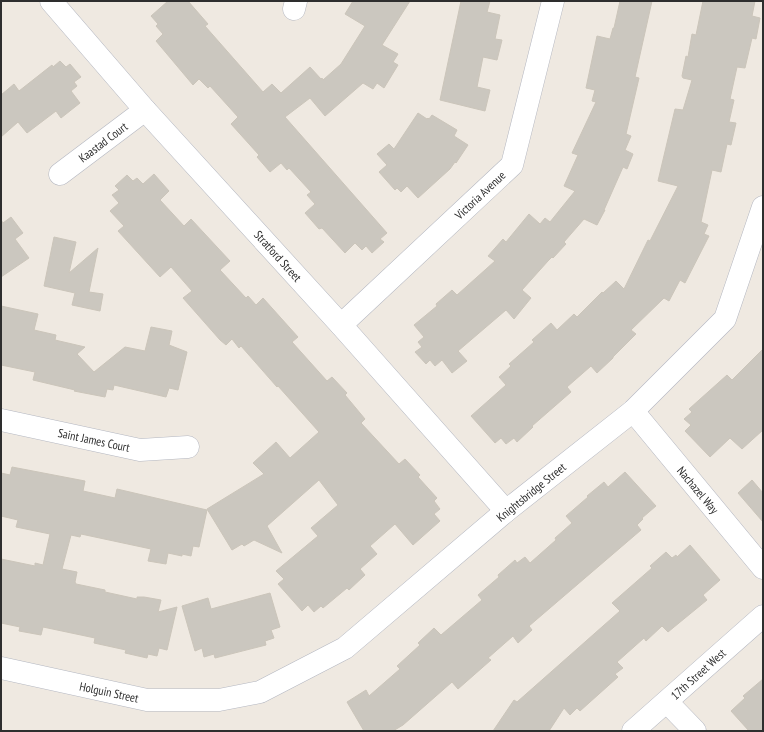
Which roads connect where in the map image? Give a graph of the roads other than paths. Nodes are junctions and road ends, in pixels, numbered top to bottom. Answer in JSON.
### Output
{"nodes":[{"id":1,"x":51,"y":1,"type":"edge"},
{"id":2,"x":554,"y":1,"type":"edge"},
{"id":3,"x":145,"y":110,"type":"junction"},
{"id":4,"x":60,"y":174,"type":"dead end"},
{"id":5,"x":763,"y":207,"type":"edge"},
{"id":6,"x":341,"y":324,"type":"junction"},
{"id":7,"x":633,"y":411,"type":"junction"},
{"id":8,"x":1,"y":420,"type":"edge"},
{"id":9,"x":188,"y":447,"type":"dead end"},
{"id":10,"x":506,"y":511,"type":"junction"},
{"id":11,"x":763,"y":568,"type":"edge"},
{"id":12,"x":763,"y":616,"type":"edge"},
{"id":13,"x":1,"y":668,"type":"edge"},
{"id":14,"x":219,"y":700,"type":"joint"},
{"id":15,"x":667,"y":702,"type":"junction"},
{"id":16,"x":633,"y":731,"type":"edge"},
{"id":17,"x":695,"y":731,"type":"edge"}],
"edges":[{"from":1,"to":3,"type":"street","name":"Stratford Street"},
{"from":2,"to":6,"type":"street","name":"Victoria Avenue"},
{"from":3,"to":4,"type":"street","name":"Kaastad Court"},
{"from":3,"to":6,"type":"street","name":"Stratford Street"},
{"from":5,"to":7,"type":"street","name":"Knightsbridge Street"},
{"from":6,"to":10,"type":"street","name":"Stratford Street"},
{"from":7,"to":10,"type":"street","name":"Knightsbridge Street"},
{"from":7,"to":11,"type":"street","name":"Nachazel Way"},
{"from":8,"to":9,"type":"street","name":"Saint James Court"},
{"from":10,"to":14,"type":"street","name":"Knightsbridge Street"},
{"from":12,"to":15,"type":"street","name":"17th Street West"},
{"from":13,"to":14,"type":"street","name":"Holguin Street"},
{"from":15,"to":16,"type":"street","name":"17th Street West"},
{"from":15,"to":17,"type":"street"}]}
